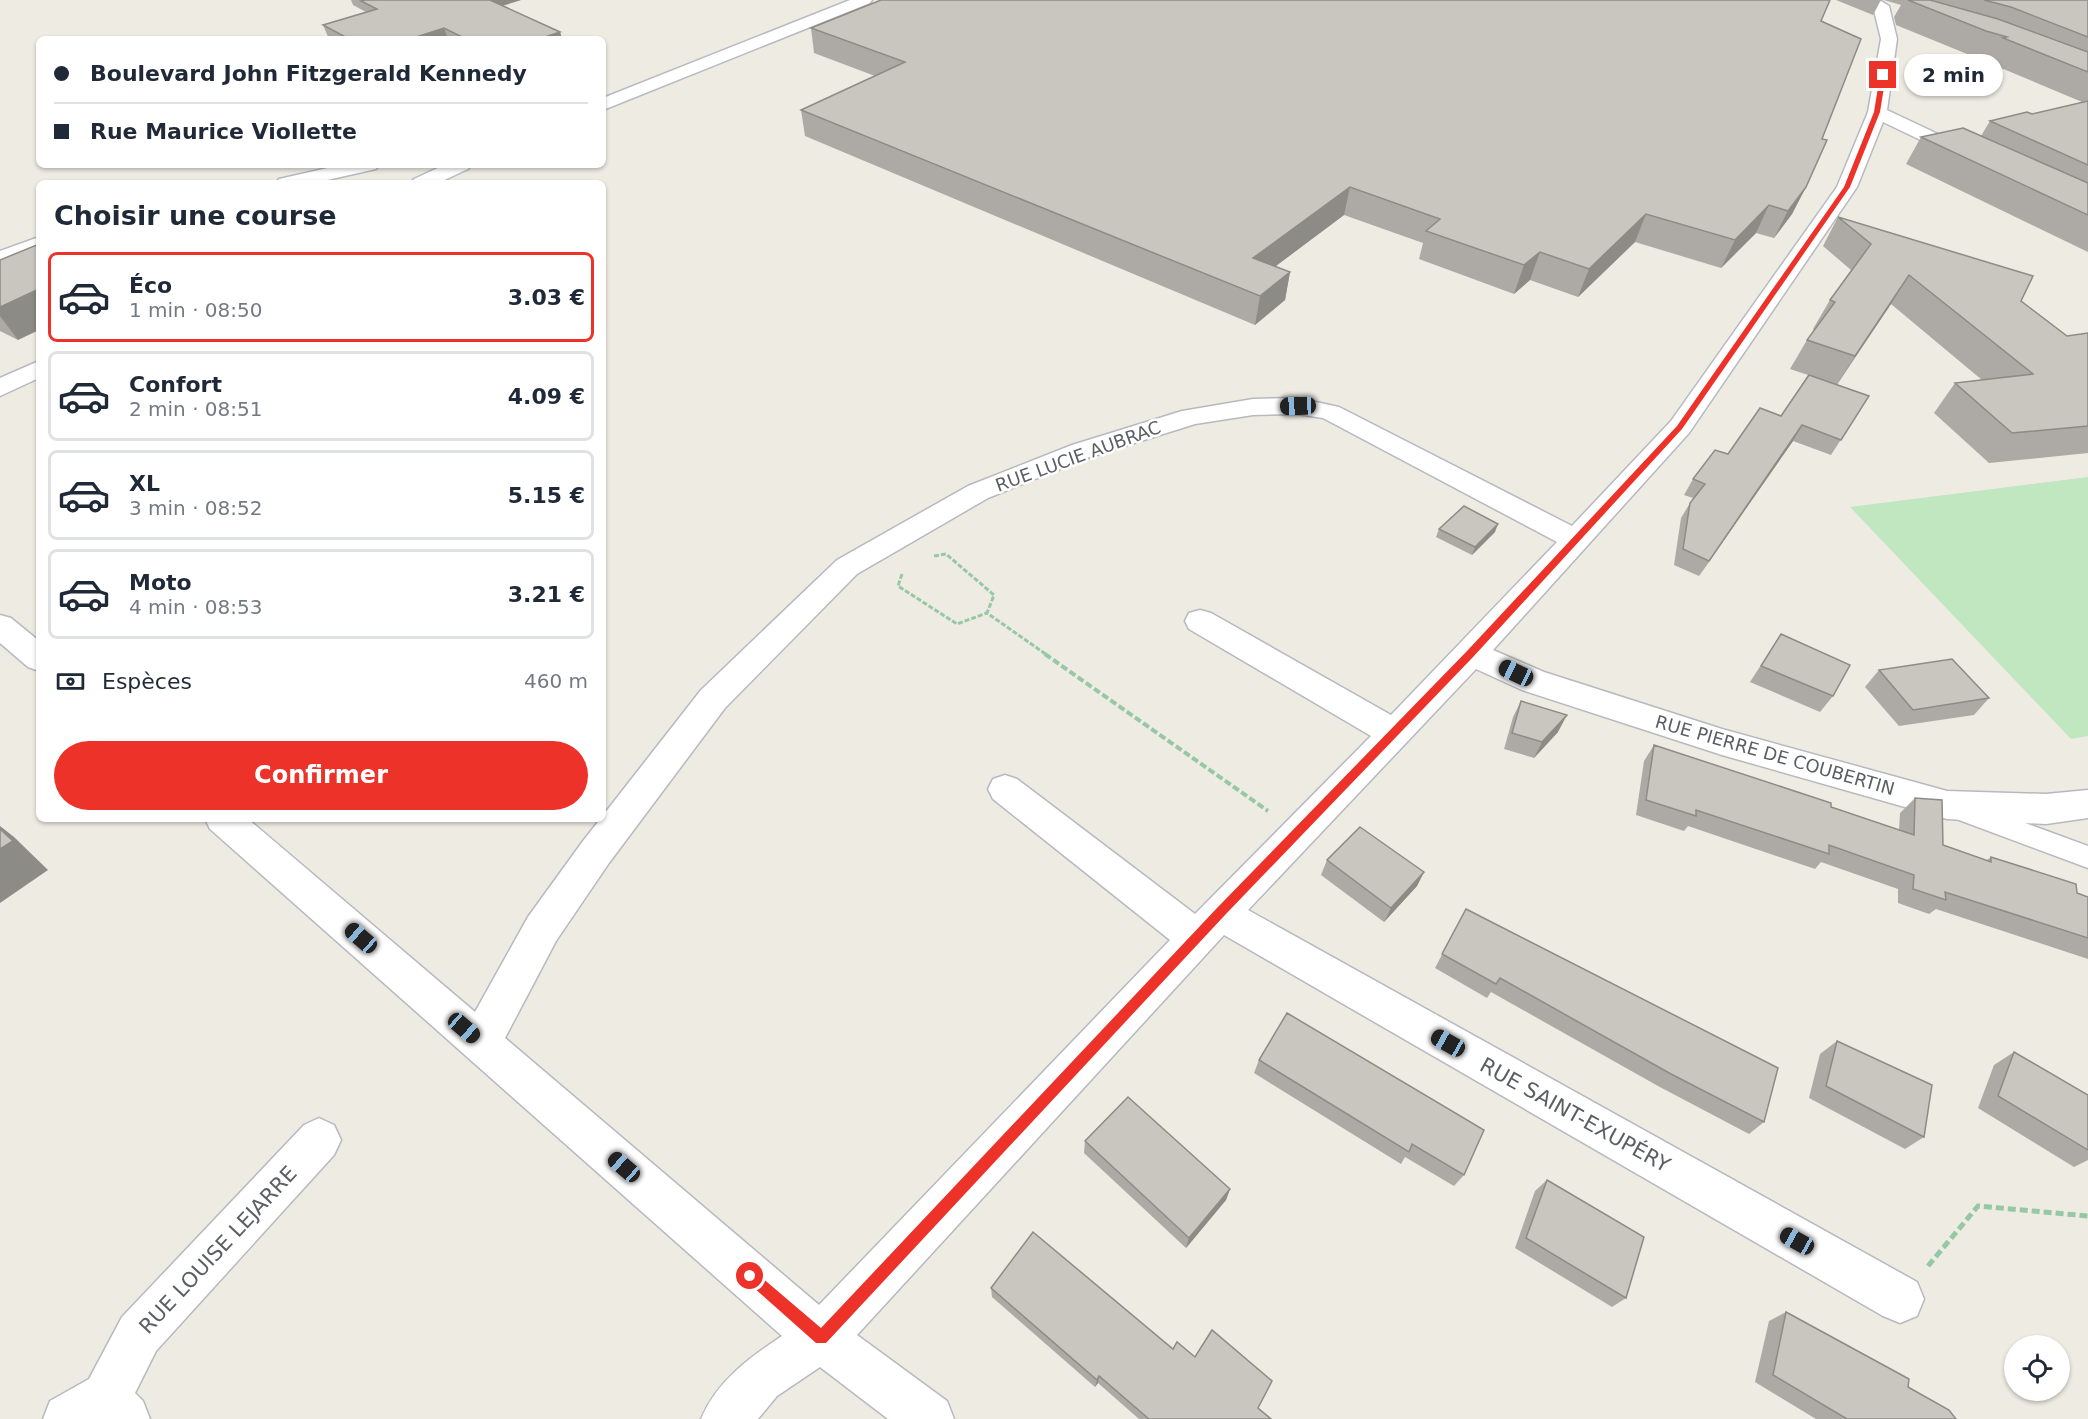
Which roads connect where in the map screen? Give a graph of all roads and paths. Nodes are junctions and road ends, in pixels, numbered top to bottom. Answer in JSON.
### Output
{"nodes":[{"id":1,"x":864,"y":0,"type":"edge"},
{"id":2,"x":1885,"y":7,"type":"dead end"},
{"id":3,"x":606,"y":103,"type":"edge"},
{"id":4,"x":1877,"y":112,"type":"junction"},
{"id":5,"x":1980,"y":161,"type":"edge"},
{"id":6,"x":355,"y":168,"type":"edge"},
{"id":7,"x":454,"y":168,"type":"edge"},
{"id":8,"x":300,"y":180,"type":"edge"},
{"id":9,"x":428,"y":180,"type":"edge"},
{"id":10,"x":36,"y":245,"type":"edge"},
{"id":11,"x":0,"y":259,"type":"edge"},
{"id":12,"x":36,"y":370,"type":"edge"},
{"id":13,"x":0,"y":388,"type":"edge"},
{"id":14,"x":1576,"y":540,"type":"junction"},
{"id":15,"x":890,"y":542,"type":"junction"},
{"id":16,"x":916,"y":563,"type":"junction"},
{"id":17,"x":987,"y":613,"type":"junction"},
{"id":18,"x":1200,"y":621,"type":"dead end"},
{"id":19,"x":0,"y":626,"type":"edge"},
{"id":20,"x":1471,"y":654,"type":"junction"},
{"id":21,"x":36,"y":656,"type":"edge"},
{"id":22,"x":1394,"y":733,"type":"junction"},
{"id":23,"x":1005,"y":789,"type":"dead end"},
{"id":24,"x":2088,"y":804,"type":"edge"},
{"id":25,"x":1947,"y":805,"type":"junction"},
{"id":26,"x":226,"y":822,"type":"edge"},
{"id":27,"x":1298,"y":832,"type":"junction"},
{"id":28,"x":2088,"y":857,"type":"edge"},
{"id":29,"x":1209,"y":925,"type":"junction"},
{"id":30,"x":481,"y":1042,"type":"junction"},
{"id":31,"x":319,"y":1140,"type":"dead end"},
{"id":32,"x":2088,"y":1216,"type":"edge"},
{"id":33,"x":1900,"y":1299,"type":"joint"},
{"id":34,"x":821,"y":1338,"type":"junction"},
{"id":35,"x":100,"y":1412,"type":"edge"},
{"id":36,"x":726,"y":1419,"type":"edge"},
{"id":37,"x":929,"y":1419,"type":"edge"}],
"edges":[{"from":1,"to":3,"type":"street"},
{"from":2,"to":4,"type":"street"},
{"from":4,"to":5,"type":"street"},
{"from":4,"to":14,"type":"street"},
{"from":6,"to":8,"type":"street"},
{"from":7,"to":9,"type":"street"},
{"from":10,"to":11,"type":"street"},
{"from":12,"to":13,"type":"street"},
{"from":14,"to":15,"type":"street","name":"RUE LUCIE AUBRAC"},
{"from":14,"to":20,"type":"street"},
{"from":15,"to":16,"type":"path"},
{"from":15,"to":30,"type":"street","name":"RUE LUCIE AUBRAC"},
{"from":16,"to":17,"type":"path"},
{"from":16,"to":17,"type":"path"},
{"from":17,"to":27,"type":"path"},
{"from":18,"to":22,"type":"street"},
{"from":19,"to":21,"type":"street"},
{"from":20,"to":22,"type":"street"},
{"from":20,"to":25,"type":"street","name":"RUE PIERRE DE COUBERTIN"},
{"from":22,"to":27,"type":"street"},
{"from":23,"to":29,"type":"street","name":"RUE SAINT-EXUPÉRY"},
{"from":24,"to":25,"type":"street","name":"RUE PIERRE DE COUBERTIN"},
{"from":25,"to":28,"type":"lane"},
{"from":26,"to":30,"type":"street"},
{"from":27,"to":29,"type":"street"},
{"from":29,"to":33,"type":"street","name":"RUE SAINT-EXUPÉRY"},
{"from":29,"to":34,"type":"street"},
{"from":30,"to":34,"type":"street"},
{"from":31,"to":35,"type":"street","name":"RUE LOUISE LEJARRE"},
{"from":32,"to":33,"type":"path"},
{"from":34,"to":36,"type":"street"},
{"from":34,"to":37,"type":"street"}]}
